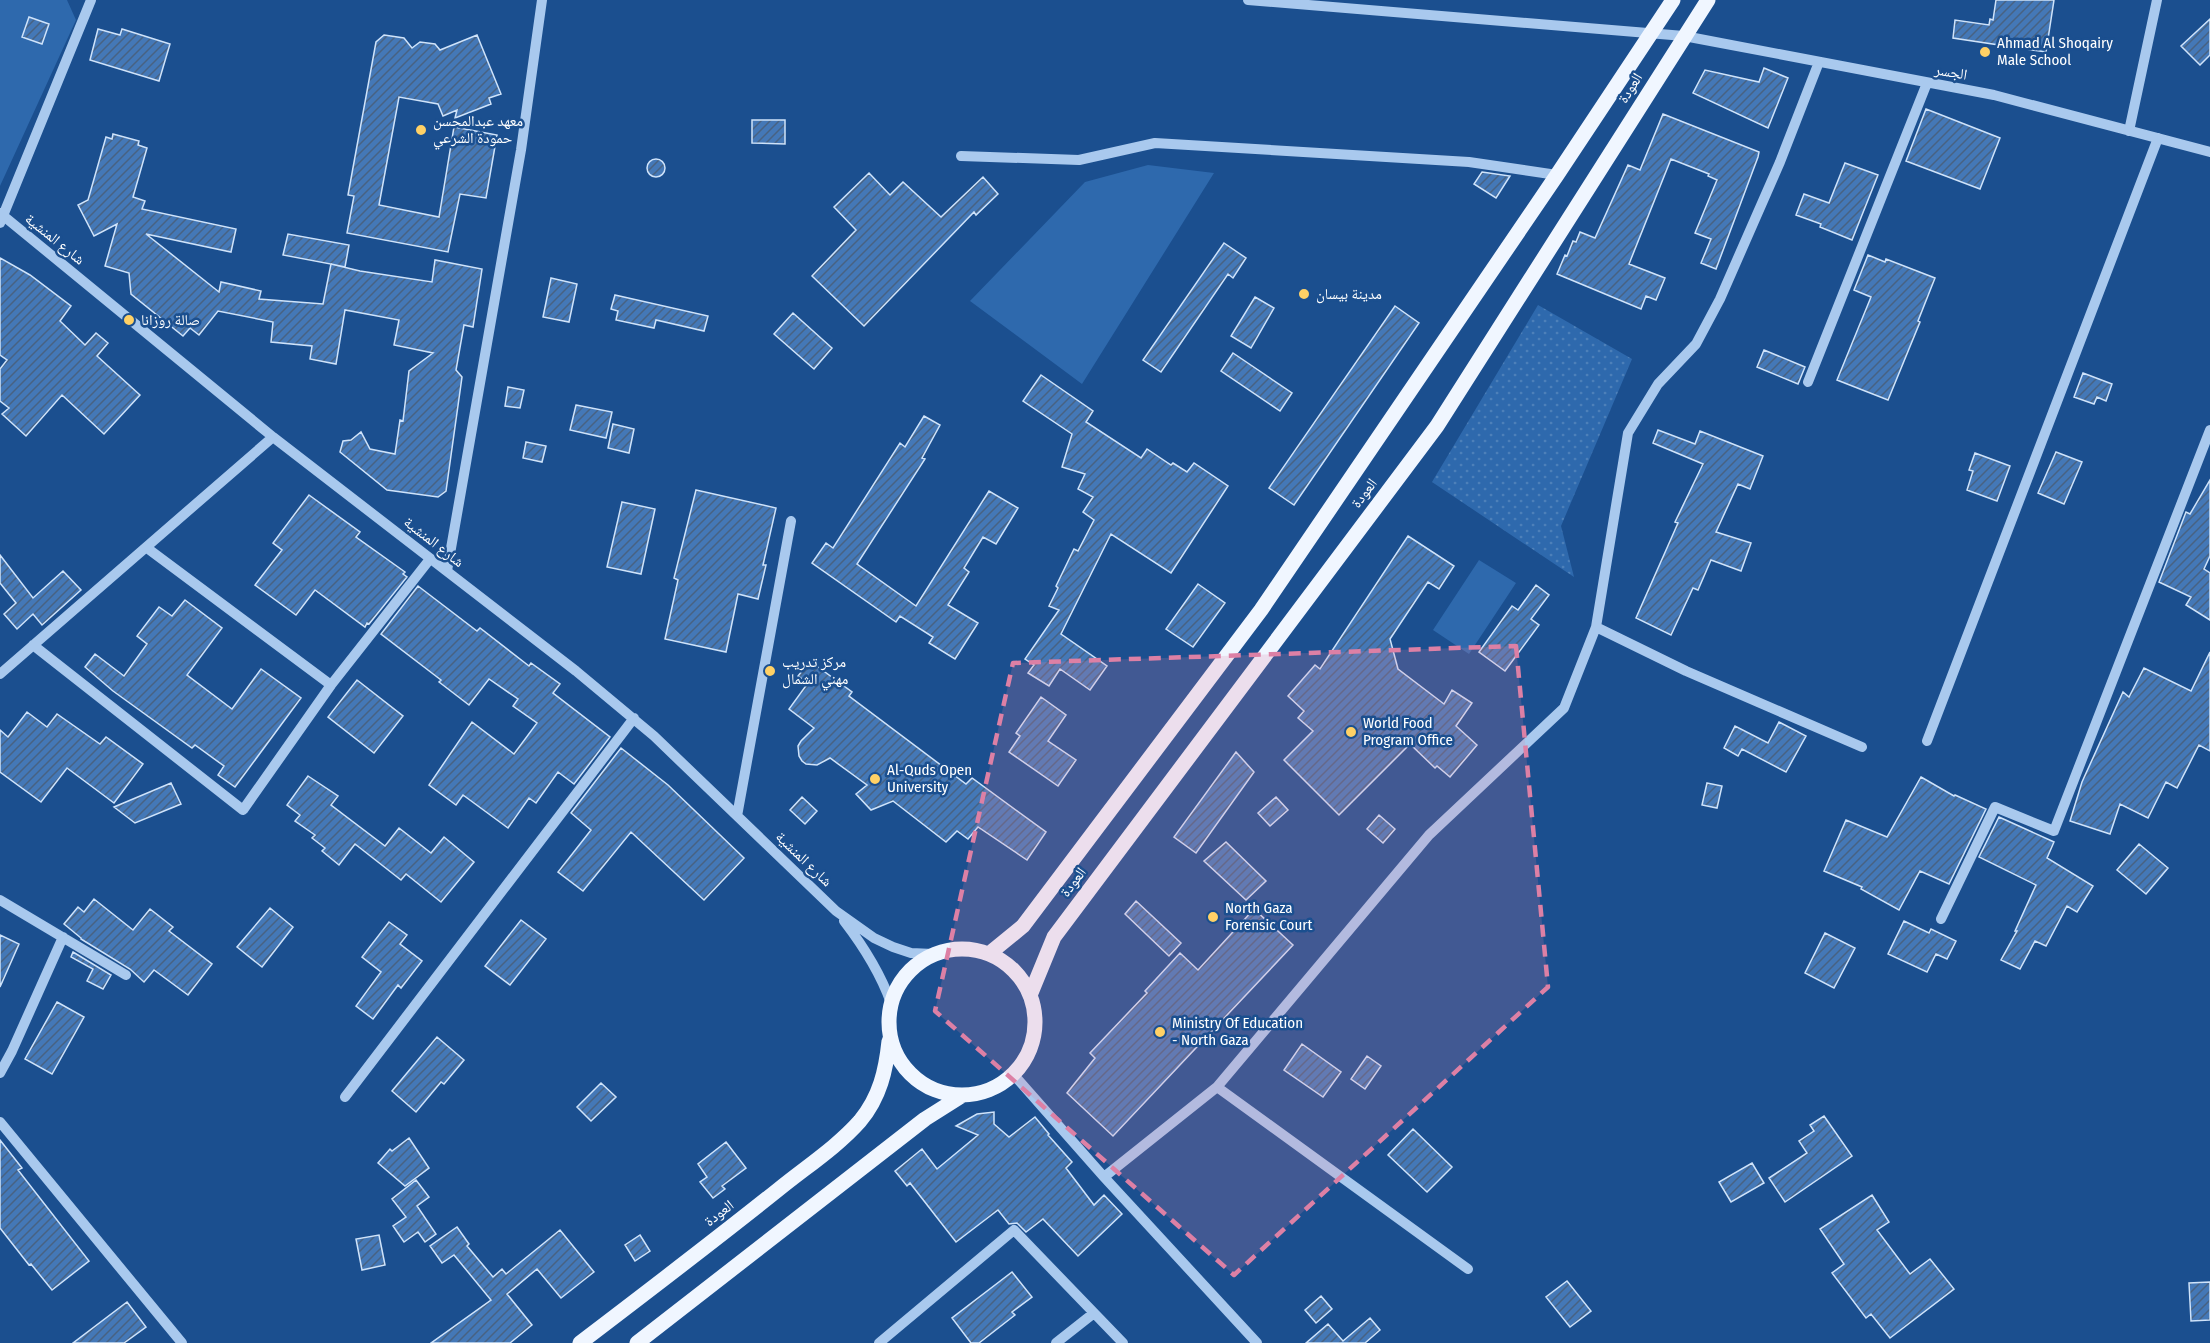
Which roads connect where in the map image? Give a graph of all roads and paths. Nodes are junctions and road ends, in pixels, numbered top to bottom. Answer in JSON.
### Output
{"nodes":[{"id":1,"x":91,"y":0,"type":"edge"},
{"id":2,"x":542,"y":0,"type":"edge"},
{"id":3,"x":1248,"y":0,"type":"edge"},
{"id":4,"x":1673,"y":0,"type":"edge"},
{"id":5,"x":1708,"y":0,"type":"edge"},
{"id":6,"x":2157,"y":0,"type":"edge"},
{"id":7,"x":1650,"y":34,"type":"junction"},
{"id":8,"x":1684,"y":36,"type":"junction"},
{"id":9,"x":1819,"y":62,"type":"junction"},
{"id":10,"x":1927,"y":83,"type":"junction"},
{"id":11,"x":2129,"y":131,"type":"junction"},
{"id":12,"x":2158,"y":138,"type":"junction"},
{"id":13,"x":2210,"y":152,"type":"edge"},
{"id":14,"x":961,"y":156,"type":"dead end"},
{"id":15,"x":1557,"y":175,"type":"junction"},
{"id":16,"x":1,"y":217,"type":"edge"},
{"id":17,"x":1808,"y":382,"type":"dead end"},
{"id":18,"x":2210,"y":430,"type":"edge"},
{"id":19,"x":273,"y":437,"type":"junction"},
{"id":20,"x":791,"y":521,"type":"dead end"},
{"id":21,"x":147,"y":548,"type":"junction"},
{"id":22,"x":430,"y":559,"type":"junction"},
{"id":23,"x":447,"y":571,"type":"junction"},
{"id":24,"x":1596,"y":627,"type":"junction"},
{"id":25,"x":33,"y":645,"type":"junction"},
{"id":26,"x":0,"y":674,"type":"edge"},
{"id":27,"x":331,"y":685,"type":"junction"},
{"id":28,"x":634,"y":718,"type":"junction"},
{"id":29,"x":1927,"y":741,"type":"dead end"},
{"id":30,"x":1862,"y":747,"type":"dead end"},
{"id":31,"x":737,"y":816,"type":"junction"},
{"id":32,"x":0,"y":900,"type":"edge"},
{"id":33,"x":836,"y":911,"type":"junction"},
{"id":34,"x":1941,"y":919,"type":"dead end"},
{"id":35,"x":63,"y":937,"type":"junction"},
{"id":36,"x":990,"y":953,"type":"junction"},
{"id":37,"x":933,"y":954,"type":"junction"},
{"id":38,"x":126,"y":975,"type":"dead end"},
{"id":39,"x":1031,"y":993,"type":"junction"},
{"id":40,"x":891,"y":1003,"type":"junction"},
{"id":41,"x":890,"y":1035,"type":"junction"},
{"id":42,"x":0,"y":1073,"type":"edge"},
{"id":43,"x":1014,"y":1075,"type":"junction"},
{"id":44,"x":1216,"y":1087,"type":"junction"},
{"id":45,"x":963,"y":1095,"type":"junction"},
{"id":46,"x":345,"y":1097,"type":"dead end"},
{"id":47,"x":0,"y":1122,"type":"edge"},
{"id":48,"x":1104,"y":1177,"type":"junction"},
{"id":49,"x":1468,"y":1269,"type":"dead end"},
{"id":50,"x":1094,"y":1313,"type":"junction"},
{"id":51,"x":182,"y":1343,"type":"edge"},
{"id":52,"x":580,"y":1343,"type":"edge"},
{"id":53,"x":637,"y":1343,"type":"edge"},
{"id":54,"x":879,"y":1343,"type":"edge"},
{"id":55,"x":1056,"y":1343,"type":"edge"},
{"id":56,"x":1122,"y":1343,"type":"edge"},
{"id":57,"x":1257,"y":1343,"type":"edge"}],
"edges":[{"from":1,"to":16,"type":"street"},
{"from":2,"to":23,"type":"street"},
{"from":3,"to":7,"type":"street","name":"الجسر"},
{"from":4,"to":7,"type":"main road","name":"العودة"},
{"from":5,"to":8,"type":"main road","name":"العودة"},
{"from":6,"to":11,"type":"street"},
{"from":7,"to":8,"type":"street","name":"الجسر"},
{"from":7,"to":15,"type":"main road","name":"العودة"},
{"from":8,"to":9,"type":"street","name":"الجسر"},
{"from":8,"to":39,"type":"main road","name":"العودة"},
{"from":9,"to":10,"type":"street","name":"الجسر"},
{"from":9,"to":24,"type":"street"},
{"from":10,"to":11,"type":"street","name":"الجسر"},
{"from":10,"to":17,"type":"street"},
{"from":11,"to":12,"type":"street","name":"الجسر"},
{"from":12,"to":13,"type":"street","name":"الجسر"},
{"from":12,"to":29,"type":"street"},
{"from":14,"to":15,"type":"street"},
{"from":15,"to":36,"type":"main road","name":"العودة"},
{"from":16,"to":19,"type":"street","name":"شارع المنشية"},
{"from":18,"to":34,"type":"street"},
{"from":19,"to":21,"type":"street"},
{"from":19,"to":22,"type":"street","name":"شارع المنشية"},
{"from":20,"to":31,"type":"street"},
{"from":21,"to":25,"type":"street"},
{"from":21,"to":27,"type":"street"},
{"from":22,"to":23,"type":"street","name":"شارع المنشية"},
{"from":22,"to":27,"type":"street"},
{"from":23,"to":28,"type":"street","name":"شارع المنشية"},
{"from":24,"to":30,"type":"street"},
{"from":24,"to":44,"type":"street"},
{"from":25,"to":26,"type":"street"},
{"from":25,"to":27,"type":"street"},
{"from":28,"to":31,"type":"street","name":"شارع المنشية"},
{"from":28,"to":46,"type":"street"},
{"from":31,"to":33,"type":"street","name":"شارع المنشية"},
{"from":32,"to":35,"type":"street"},
{"from":33,"to":37,"type":"street","name":"شارع المنشية"},
{"from":33,"to":40,"type":"street","name":"شارع المنشية"},
{"from":35,"to":38,"type":"street"},
{"from":35,"to":42,"type":"street"},
{"from":36,"to":37,"type":"main road"},
{"from":36,"to":39,"type":"main road"},
{"from":37,"to":40,"type":"main road"},
{"from":39,"to":43,"type":"main road"},
{"from":40,"to":41,"type":"main road"},
{"from":41,"to":45,"type":"main road"},
{"from":41,"to":52,"type":"main road","name":"العودة"},
{"from":43,"to":45,"type":"main road"},
{"from":43,"to":48,"type":"street"},
{"from":44,"to":48,"type":"street"},
{"from":44,"to":49,"type":"street"},
{"from":45,"to":53,"type":"main road"},
{"from":47,"to":51,"type":"street"},
{"from":48,"to":57,"type":"street"},
{"from":50,"to":54,"type":"street"},
{"from":50,"to":55,"type":"street"},
{"from":50,"to":56,"type":"street"}]}
